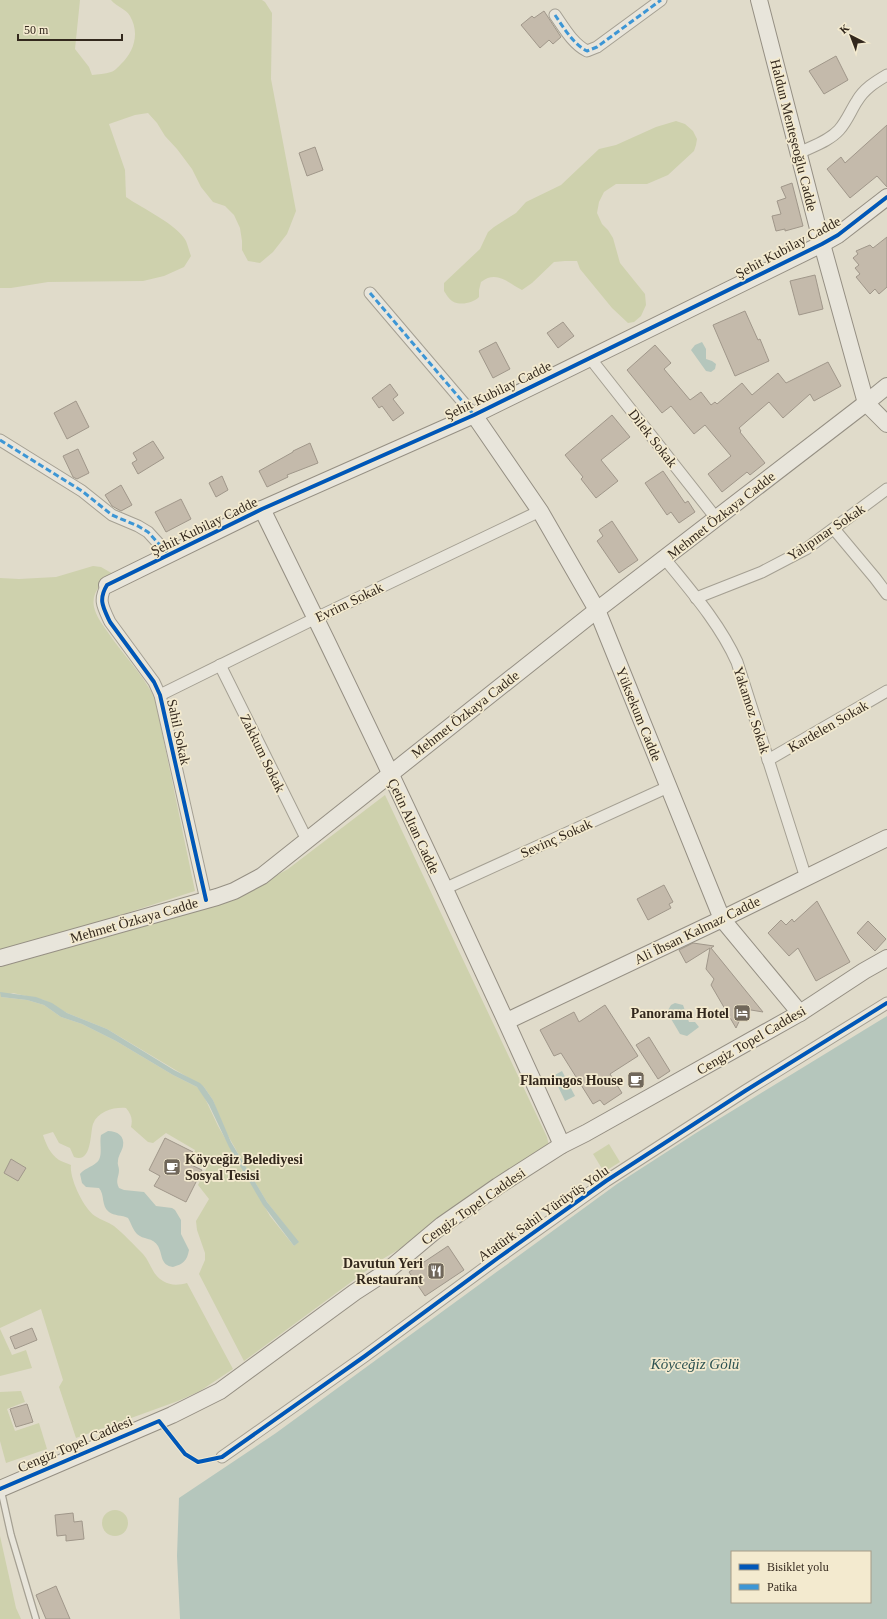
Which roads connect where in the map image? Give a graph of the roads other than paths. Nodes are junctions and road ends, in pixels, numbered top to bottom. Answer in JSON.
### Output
{"nodes":[{"id":1,"x":661,"y":0,"type":"edge"},
{"id":2,"x":759,"y":0,"type":"edge"},
{"id":3,"x":555,"y":15,"type":"dead end"},
{"id":4,"x":887,"y":75,"type":"edge"},
{"id":5,"x":799,"y":153,"type":"junction"},
{"id":6,"x":887,"y":197,"type":"edge"},
{"id":7,"x":822,"y":244,"type":"junction"},
{"id":8,"x":370,"y":293,"type":"dead end"},
{"id":9,"x":590,"y":358,"type":"junction"},
{"id":10,"x":887,"y":386,"type":"edge"},
{"id":11,"x":866,"y":403,"type":"junction"},
{"id":12,"x":474,"y":415,"type":"junction"},
{"id":13,"x":887,"y":424,"type":"edge"},
{"id":14,"x":0,"y":440,"type":"edge"},
{"id":15,"x":887,"y":489,"type":"edge"},
{"id":16,"x":262,"y":509,"type":"junction"},
{"id":17,"x":540,"y":511,"type":"junction"},
{"id":18,"x":716,"y":518,"type":"junction"},
{"id":19,"x":834,"y":530,"type":"junction"},
{"id":20,"x":169,"y":555,"type":"junction"},
{"id":21,"x":665,"y":559,"type":"junction"},
{"id":22,"x":107,"y":585,"type":"joint"},
{"id":23,"x":887,"y":594,"type":"edge"},
{"id":24,"x":696,"y":598,"type":"junction"},
{"id":25,"x":597,"y":610,"type":"junction"},
{"id":26,"x":316,"y":618,"type":"junction"},
{"id":27,"x":220,"y":665,"type":"junction"},
{"id":28,"x":887,"y":691,"type":"edge"},
{"id":29,"x":160,"y":695,"type":"junction"},
{"id":30,"x":768,"y":760,"type":"junction"},
{"id":31,"x":390,"y":774,"type":"junction"},
{"id":32,"x":668,"y":787,"type":"junction"},
{"id":33,"x":887,"y":838,"type":"edge"},
{"id":34,"x":307,"y":840,"type":"junction"},
{"id":35,"x":806,"y":878,"type":"junction"},
{"id":36,"x":444,"y":889,"type":"junction"},
{"id":37,"x":206,"y":900,"type":"junction"},
{"id":38,"x":722,"y":919,"type":"junction"},
{"id":39,"x":0,"y":958,"type":"edge"},
{"id":40,"x":887,"y":958,"type":"edge"},
{"id":41,"x":887,"y":1004,"type":"edge"},
{"id":42,"x":800,"y":1013,"type":"junction"},
{"id":43,"x":507,"y":1021,"type":"junction"},
{"id":44,"x":562,"y":1144,"type":"junction"},
{"id":45,"x":222,"y":1457,"type":"dead end"},
{"id":46,"x":0,"y":1487,"type":"edge"},
{"id":47,"x":36,"y":1619,"type":"edge"}],
"edges":[{"from":1,"to":3,"type":"street"},
{"from":2,"to":5,"type":"street","name":"Haldun Menteşeoğlu Cadde"},
{"from":4,"to":5,"type":"street"},
{"from":5,"to":7,"type":"street","name":"Haldun Menteşeoğlu Cadde"},
{"from":6,"to":7,"type":"street","name":"Şehit Kubilay Cadde"},
{"from":7,"to":9,"type":"street","name":"Şehit Kubilay Cadde"},
{"from":7,"to":11,"type":"street","name":"Haldun Menteşeoğlu Cadde"},
{"from":8,"to":12,"type":"street"},
{"from":9,"to":12,"type":"street","name":"Şehit Kubilay Cadde"},
{"from":9,"to":18,"type":"street","name":"Dilek Sokak"},
{"from":10,"to":11,"type":"street","name":"Mehmet Özkaya Cadde"},
{"from":11,"to":13,"type":"street","name":"Haldun Menteşeoğlu Cadde"},
{"from":11,"to":18,"type":"street","name":"Mehmet Özkaya Cadde"},
{"from":12,"to":16,"type":"street","name":"Şehit Kubilay Cadde"},
{"from":12,"to":17,"type":"street","name":"Yüksekum Cadde"},
{"from":14,"to":20,"type":"street"},
{"from":15,"to":19,"type":"street","name":"Yalıpınar Sokak"},
{"from":16,"to":20,"type":"street","name":"Şehit Kubilay Cadde"},
{"from":16,"to":26,"type":"street","name":"Çetin Altan Cadde"},
{"from":17,"to":25,"type":"street","name":"Yüksekum Cadde"},
{"from":17,"to":26,"type":"street","name":"Evrim Sokak"},
{"from":18,"to":21,"type":"street","name":"Mehmet Özkaya Cadde"},
{"from":19,"to":23,"type":"street"},
{"from":19,"to":24,"type":"street","name":"Yalıpınar Sokak"},
{"from":20,"to":22,"type":"street","name":"Şehit Kubilay Cadde"},
{"from":21,"to":24,"type":"street","name":"Yakamoz Sokak"},
{"from":21,"to":25,"type":"street","name":"Mehmet Özkaya Cadde"},
{"from":22,"to":29,"type":"street","name":"Sahil Sokak"},
{"from":24,"to":30,"type":"street","name":"Yakamoz Sokak"},
{"from":25,"to":31,"type":"street","name":"Mehmet Özkaya Cadde"},
{"from":25,"to":32,"type":"street","name":"Yüksekum Cadde"},
{"from":26,"to":27,"type":"street","name":"Evrim Sokak"},
{"from":26,"to":31,"type":"street","name":"Çetin Altan Cadde"},
{"from":27,"to":29,"type":"street","name":"Evrim Sokak"},
{"from":27,"to":34,"type":"street","name":"Zakkum Sokak"},
{"from":28,"to":30,"type":"street","name":"Kardelen Sokak"},
{"from":29,"to":37,"type":"street","name":"Sahil Sokak"},
{"from":30,"to":35,"type":"street","name":"Yakamoz Sokak"},
{"from":31,"to":34,"type":"street","name":"Mehmet Özkaya Cadde"},
{"from":31,"to":36,"type":"street","name":"Çetin Altan Cadde"},
{"from":32,"to":36,"type":"street","name":"Sevinç Sokak"},
{"from":32,"to":38,"type":"street","name":"Yüksekum Cadde"},
{"from":33,"to":35,"type":"street","name":"Ali İhsan Kalmaz Cadde"},
{"from":34,"to":37,"type":"street","name":"Mehmet Özkaya Cadde"},
{"from":35,"to":38,"type":"street","name":"Ali İhsan Kalmaz Cadde"},
{"from":36,"to":43,"type":"street","name":"Çetin Altan Cadde"},
{"from":37,"to":39,"type":"street","name":"Mehmet Özkaya Cadde"},
{"from":38,"to":42,"type":"street","name":"Yüksekum Cadde"},
{"from":38,"to":43,"type":"street","name":"Ali İhsan Kalmaz Cadde"},
{"from":40,"to":42,"type":"street","name":"Cengiz Topel Caddesi"},
{"from":41,"to":45,"type":"street","name":"Atatürk Sahil Yürüyüş Yolu"},
{"from":42,"to":44,"type":"street","name":"Cengiz Topel Caddesi"},
{"from":43,"to":44,"type":"street","name":"Çetin Altan Cadde"},
{"from":44,"to":46,"type":"street","name":"Cengiz Topel Caddesi"},
{"from":46,"to":47,"type":"lane"}]}
